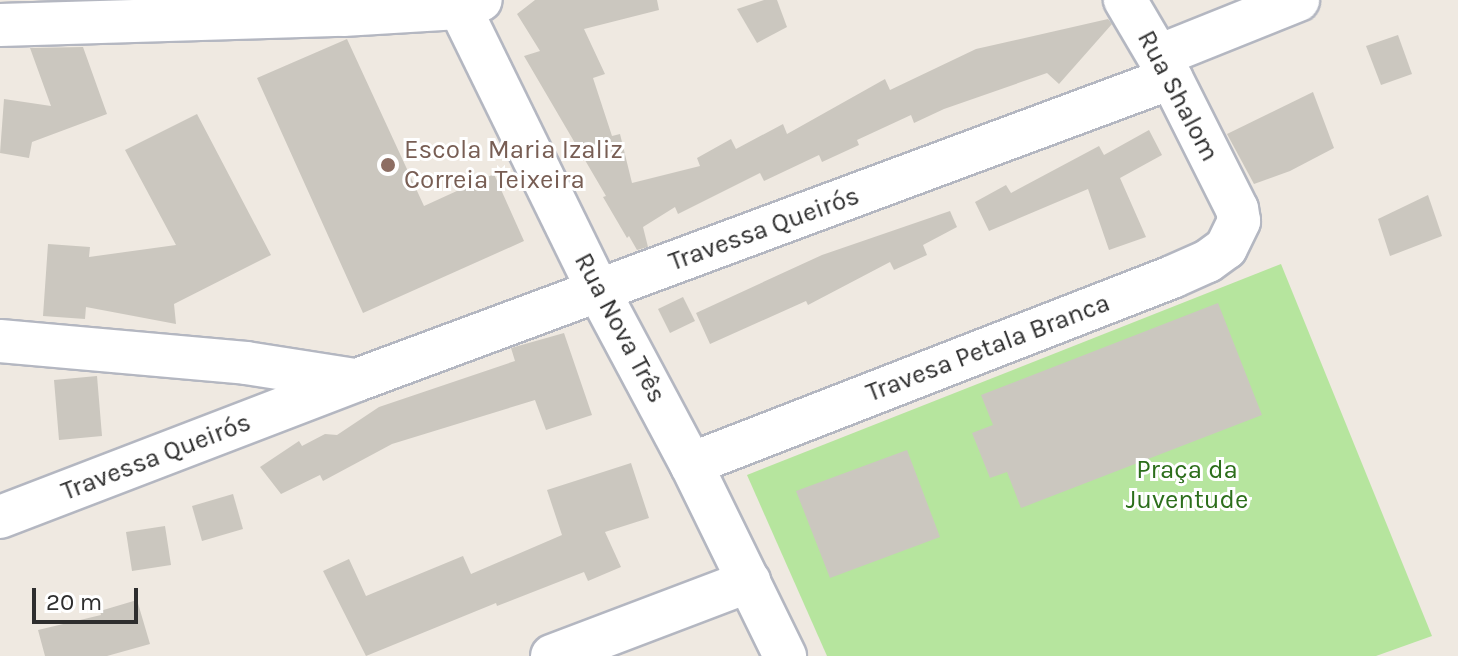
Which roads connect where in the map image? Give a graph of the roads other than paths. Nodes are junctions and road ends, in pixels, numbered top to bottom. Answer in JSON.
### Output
{"nodes":[{"id":1,"x":1125,"y":0,"type":"edge"},
{"id":2,"x":1298,"y":0,"type":"edge"},
{"id":3,"x":465,"y":3,"type":"edge"},
{"id":4,"x":0,"y":25,"type":"edge"},
{"id":5,"x":1165,"y":67,"type":"junction"},
{"id":6,"x":1229,"y":194,"type":"joint"},
{"id":7,"x":598,"y":290,"type":"junction"},
{"id":8,"x":0,"y":341,"type":"edge"},
{"id":9,"x":357,"y":380,"type":"junction"},
{"id":10,"x":691,"y":464,"type":"junction"},
{"id":11,"x":0,"y":517,"type":"edge"},
{"id":12,"x":749,"y":581,"type":"junction"},
{"id":13,"x":552,"y":656,"type":"edge"},
{"id":14,"x":785,"y":656,"type":"edge"}],
"edges":[{"from":1,"to":5,"type":"street","name":"Rua Shalom"},
{"from":2,"to":5,"type":"street","name":"Travessa Queirós"},
{"from":3,"to":4,"type":"street"},
{"from":3,"to":7,"type":"street","name":"Rua Nova Três"},
{"from":5,"to":6,"type":"street","name":"Rua Shalom"},
{"from":5,"to":7,"type":"street","name":"Travessa Queirós"},
{"from":6,"to":10,"type":"street","name":"Travesa Petala Branca"},
{"from":7,"to":9,"type":"street","name":"Travessa Queirós"},
{"from":7,"to":10,"type":"street","name":"Rua Nova Três"},
{"from":8,"to":9,"type":"street","name":"Travessa Queirós"},
{"from":9,"to":11,"type":"street","name":"Travessa Queirós"},
{"from":10,"to":12,"type":"street","name":"Rua Nova Três"},
{"from":12,"to":13,"type":"street"},
{"from":12,"to":14,"type":"street","name":"Rua Nova Três"}]}
